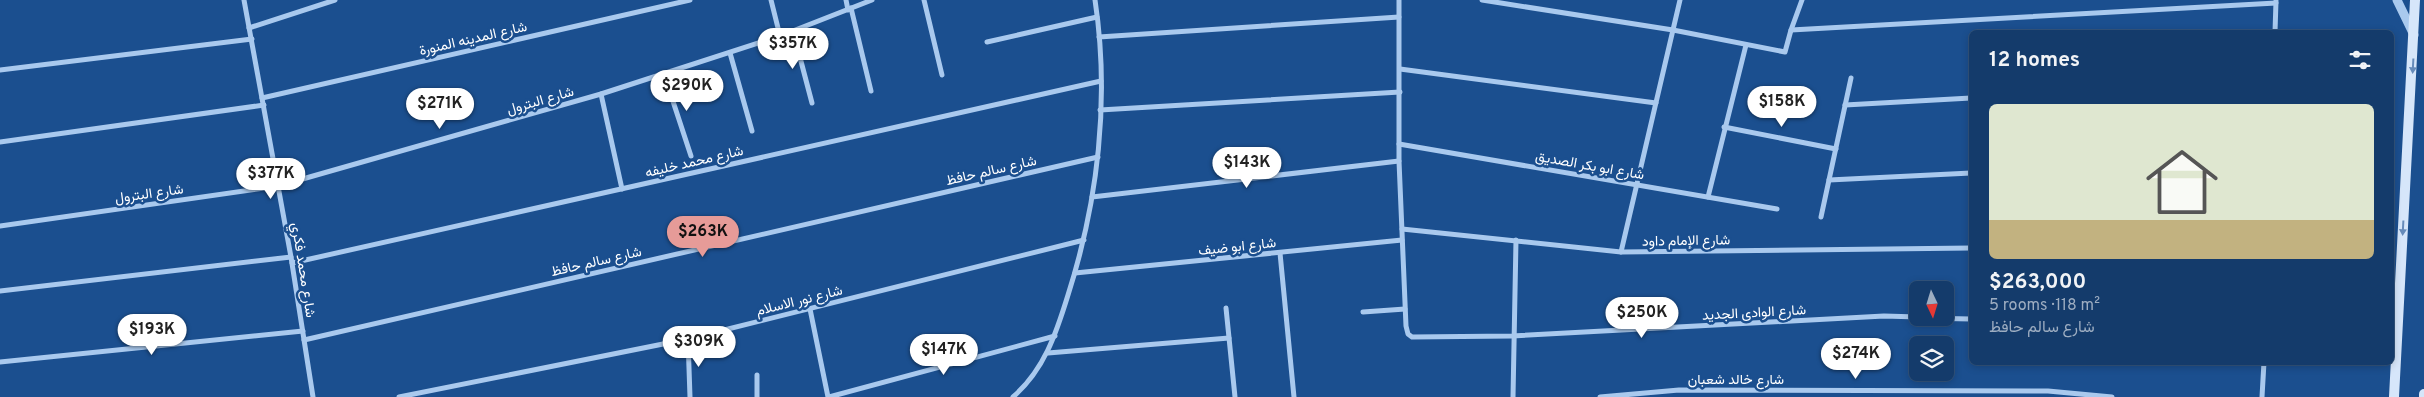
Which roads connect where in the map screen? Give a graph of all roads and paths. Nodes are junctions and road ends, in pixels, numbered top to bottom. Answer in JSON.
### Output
{"nodes":[{"id":1,"x":244,"y":0,"type":"edge"},
{"id":2,"x":335,"y":0,"type":"edge"},
{"id":3,"x":690,"y":0,"type":"edge"},
{"id":4,"x":771,"y":0,"type":"edge"},
{"id":5,"x":846,"y":0,"type":"edge"},
{"id":6,"x":872,"y":0,"type":"edge"},
{"id":7,"x":924,"y":0,"type":"edge"},
{"id":8,"x":1094,"y":0,"type":"edge"},
{"id":9,"x":1399,"y":0,"type":"edge"},
{"id":10,"x":1482,"y":0,"type":"edge"},
{"id":11,"x":1680,"y":0,"type":"edge"},
{"id":12,"x":1802,"y":0,"type":"edge"},
{"id":13,"x":2397,"y":0,"type":"edge"},
{"id":14,"x":2415,"y":0,"type":"edge"},
{"id":15,"x":325,"y":1,"type":"edge"},
{"id":16,"x":2276,"y":1,"type":"edge"},
{"id":17,"x":850,"y":9,"type":"junction"},
{"id":18,"x":1097,"y":17,"type":"junction"},
{"id":19,"x":1399,"y":17,"type":"junction"},
{"id":20,"x":250,"y":28,"type":"junction"},
{"id":21,"x":1673,"y":30,"type":"junction"},
{"id":22,"x":1791,"y":30,"type":"junction"},
{"id":23,"x":2276,"y":30,"type":"edge"},
{"id":24,"x":793,"y":31,"type":"junction"},
{"id":25,"x":2414,"y":35,"type":"junction"},
{"id":26,"x":780,"y":36,"type":"junction"},
{"id":27,"x":1099,"y":37,"type":"junction"},
{"id":28,"x":252,"y":40,"type":"junction"},
{"id":29,"x":987,"y":42,"type":"dead end"},
{"id":30,"x":1746,"y":45,"type":"junction"},
{"id":31,"x":730,"y":53,"type":"junction"},
{"id":32,"x":1400,"y":69,"type":"junction"},
{"id":33,"x":0,"y":70,"type":"edge"},
{"id":34,"x":664,"y":74,"type":"junction"},
{"id":35,"x":942,"y":75,"type":"dead end"},
{"id":36,"x":1851,"y":78,"type":"dead end"},
{"id":37,"x":1101,"y":80,"type":"junction"},
{"id":38,"x":871,"y":91,"type":"dead end"},
{"id":39,"x":1400,"y":92,"type":"junction"},
{"id":40,"x":601,"y":94,"type":"junction"},
{"id":41,"x":262,"y":98,"type":"junction"},
{"id":42,"x":1969,"y":98,"type":"edge"},
{"id":43,"x":812,"y":103,"type":"dead end"},
{"id":44,"x":1656,"y":103,"type":"junction"},
{"id":45,"x":264,"y":105,"type":"junction"},
{"id":46,"x":1845,"y":106,"type":"junction"},
{"id":47,"x":1100,"y":110,"type":"junction"},
{"id":48,"x":1724,"y":127,"type":"junction"},
{"id":49,"x":752,"y":131,"type":"dead end"},
{"id":50,"x":0,"y":142,"type":"edge"},
{"id":51,"x":1399,"y":144,"type":"junction"},
{"id":52,"x":1836,"y":149,"type":"junction"},
{"id":53,"x":691,"y":156,"type":"dead end"},
{"id":54,"x":1098,"y":157,"type":"junction"},
{"id":55,"x":1399,"y":161,"type":"junction"},
{"id":56,"x":1969,"y":173,"type":"edge"},
{"id":57,"x":1829,"y":180,"type":"junction"},
{"id":58,"x":1637,"y":185,"type":"junction"},
{"id":59,"x":278,"y":186,"type":"junction"},
{"id":60,"x":622,"y":189,"type":"junction"},
{"id":61,"x":1092,"y":197,"type":"junction"},
{"id":62,"x":1708,"y":197,"type":"junction"},
{"id":63,"x":1777,"y":209,"type":"dead end"},
{"id":64,"x":1821,"y":217,"type":"dead end"},
{"id":65,"x":0,"y":226,"type":"edge"},
{"id":66,"x":1402,"y":229,"type":"junction"},
{"id":67,"x":1084,"y":240,"type":"junction"},
{"id":68,"x":1402,"y":240,"type":"junction"},
{"id":69,"x":1516,"y":240,"type":"junction"},
{"id":70,"x":1969,"y":248,"type":"edge"},
{"id":71,"x":1621,"y":252,"type":"junction"},
{"id":72,"x":1280,"y":253,"type":"junction"},
{"id":73,"x":292,"y":260,"type":"junction"},
{"id":74,"x":1075,"y":274,"type":"junction"},
{"id":75,"x":0,"y":291,"type":"edge"},
{"id":76,"x":1226,"y":308,"type":"dead end"},
{"id":77,"x":1405,"y":309,"type":"junction"},
{"id":78,"x":810,"y":310,"type":"junction"},
{"id":79,"x":1363,"y":312,"type":"dead end"},
{"id":80,"x":1909,"y":317,"type":"edge"},
{"id":81,"x":1954,"y":318,"type":"edge"},
{"id":82,"x":1969,"y":319,"type":"edge"},
{"id":83,"x":303,"y":331,"type":"junction"},
{"id":84,"x":1055,"y":336,"type":"junction"},
{"id":85,"x":1512,"y":336,"type":"junction"},
{"id":86,"x":1229,"y":338,"type":"junction"},
{"id":87,"x":688,"y":339,"type":"junction"},
{"id":88,"x":304,"y":340,"type":"junction"},
{"id":89,"x":1048,"y":353,"type":"junction"},
{"id":90,"x":0,"y":362,"type":"edge"},
{"id":91,"x":2264,"y":365,"type":"edge"},
{"id":92,"x":757,"y":375,"type":"dead end"},
{"id":93,"x":313,"y":397,"type":"edge"},
{"id":94,"x":399,"y":397,"type":"edge"},
{"id":95,"x":690,"y":397,"type":"edge"},
{"id":96,"x":757,"y":397,"type":"edge"},
{"id":97,"x":828,"y":397,"type":"edge"},
{"id":98,"x":1014,"y":397,"type":"edge"},
{"id":99,"x":1234,"y":397,"type":"edge"},
{"id":100,"x":1294,"y":397,"type":"edge"},
{"id":101,"x":1512,"y":397,"type":"edge"},
{"id":102,"x":1600,"y":397,"type":"edge"},
{"id":103,"x":2112,"y":397,"type":"edge"},
{"id":104,"x":2262,"y":397,"type":"edge"},
{"id":105,"x":2394,"y":397,"type":"edge"}],
"edges":[{"from":1,"to":20,"type":"street","name":"شارع محمد فكري"},
{"from":2,"to":15,"type":"street"},
{"from":3,"to":41,"type":"street","name":"شارع المدينه المنورة"},
{"from":4,"to":26,"type":"street"},
{"from":5,"to":17,"type":"street"},
{"from":6,"to":17,"type":"street","name":"شارع البترول"},
{"from":7,"to":35,"type":"street"},
{"from":8,"to":18,"type":"street"},
{"from":9,"to":19,"type":"street","name":"شارع الوادى الجديد"},
{"from":10,"to":21,"type":"street"},
{"from":11,"to":21,"type":"street"},
{"from":12,"to":22,"type":"street"},
{"from":13,"to":25,"type":"street"},
{"from":14,"to":25,"type":"main road"},
{"from":15,"to":20,"type":"street"},
{"from":16,"to":22,"type":"street"},
{"from":16,"to":23,"type":"street"},
{"from":17,"to":24,"type":"street","name":"شارع البترول"},
{"from":17,"to":38,"type":"street"},
{"from":18,"to":27,"type":"street"},
{"from":18,"to":29,"type":"street"},
{"from":19,"to":27,"type":"street"},
{"from":19,"to":32,"type":"street","name":"شارع الوادى الجديد"},
{"from":20,"to":28,"type":"street","name":"شارع محمد فكري"},
{"from":21,"to":30,"type":"street"},
{"from":21,"to":44,"type":"street"},
{"from":22,"to":30,"type":"street"},
{"from":24,"to":26,"type":"street","name":"شارع البترول"},
{"from":24,"to":43,"type":"street"},
{"from":25,"to":105,"type":"main road","one_way":true},
{"from":26,"to":31,"type":"street","name":"شارع البترول"},
{"from":27,"to":37,"type":"street"},
{"from":28,"to":33,"type":"street"},
{"from":28,"to":41,"type":"street","name":"شارع محمد فكري"},
{"from":30,"to":48,"type":"street"},
{"from":31,"to":34,"type":"street","name":"شارع البترول"},
{"from":31,"to":49,"type":"street"},
{"from":32,"to":39,"type":"street","name":"شارع الوادى الجديد"},
{"from":32,"to":44,"type":"street"},
{"from":34,"to":40,"type":"street","name":"شارع البترول"},
{"from":34,"to":53,"type":"street"},
{"from":36,"to":46,"type":"street"},
{"from":37,"to":47,"type":"street"},
{"from":37,"to":60,"type":"street","name":"شارع محمد خليفه"},
{"from":39,"to":47,"type":"street"},
{"from":39,"to":51,"type":"street","name":"شارع الوادى الجديد"},
{"from":40,"to":59,"type":"street","name":"شارع البترول"},
{"from":40,"to":60,"type":"street"},
{"from":41,"to":45,"type":"street","name":"شارع محمد فكري"},
{"from":42,"to":46,"type":"street"},
{"from":44,"to":58,"type":"street"},
{"from":45,"to":50,"type":"street"},
{"from":45,"to":59,"type":"street","name":"شارع محمد فكري"},
{"from":46,"to":52,"type":"street"},
{"from":47,"to":54,"type":"street"},
{"from":48,"to":52,"type":"street"},
{"from":48,"to":62,"type":"street"},
{"from":51,"to":55,"type":"street","name":"شارع الوادى الجديد"},
{"from":51,"to":58,"type":"street","name":"شارع ابو بكر الصديق"},
{"from":52,"to":57,"type":"street"},
{"from":54,"to":61,"type":"street"},
{"from":54,"to":88,"type":"street","name":"شارع سالم حافظ"},
{"from":55,"to":61,"type":"street"},
{"from":55,"to":66,"type":"street","name":"شارع الوادى الجديد"},
{"from":56,"to":57,"type":"street"},
{"from":57,"to":64,"type":"street"},
{"from":58,"to":62,"type":"street","name":"شارع ابو بكر الصديق"},
{"from":58,"to":71,"type":"street"},
{"from":59,"to":65,"type":"street","name":"شارع البترول"},
{"from":59,"to":73,"type":"street","name":"شارع محمد فكري"},
{"from":60,"to":73,"type":"street","name":"شارع محمد خليفه"},
{"from":61,"to":67,"type":"street"},
{"from":62,"to":63,"type":"street","name":"شارع ابو بكر الصديق"},
{"from":66,"to":68,"type":"street","name":"شارع الوادى الجديد"},
{"from":66,"to":69,"type":"street","name":"شارع الإمام داود"},
{"from":67,"to":74,"type":"street"},
{"from":67,"to":78,"type":"street","name":"شارع نور الاسلام"},
{"from":68,"to":72,"type":"street","name":"شارع ابو ضيف"},
{"from":68,"to":77,"type":"street","name":"شارع الوادى الجديد"},
{"from":69,"to":71,"type":"street","name":"شارع الإمام داود"},
{"from":69,"to":85,"type":"street"},
{"from":70,"to":71,"type":"street","name":"شارع الإمام داود"},
{"from":72,"to":74,"type":"street","name":"شارع ابو ضيف"},
{"from":72,"to":100,"type":"street"},
{"from":73,"to":75,"type":"street","name":"شارع محمد خليفه"},
{"from":73,"to":83,"type":"street","name":"شارع محمد فكري"},
{"from":74,"to":84,"type":"street"},
{"from":76,"to":86,"type":"street"},
{"from":77,"to":79,"type":"street"},
{"from":77,"to":85,"type":"street","name":"شارع الوادى الجديد"},
{"from":78,"to":87,"type":"street","name":"شارع نور الاسلام"},
{"from":78,"to":97,"type":"street"},
{"from":80,"to":85,"type":"street","name":"شارع الوادى الجديد"},
{"from":81,"to":82,"type":"street","name":"شارع الوادى الجديد"},
{"from":83,"to":88,"type":"street","name":"شارع محمد فكري"},
{"from":83,"to":90,"type":"street"},
{"from":84,"to":89,"type":"street"},
{"from":84,"to":97,"type":"street"},
{"from":85,"to":101,"type":"street"},
{"from":86,"to":89,"type":"street"},
{"from":86,"to":99,"type":"street"},
{"from":87,"to":94,"type":"street","name":"شارع نور الاسلام"},
{"from":87,"to":95,"type":"street"},
{"from":88,"to":93,"type":"street","name":"شارع محمد فكري"},
{"from":89,"to":98,"type":"street"},
{"from":91,"to":104,"type":"street"},
{"from":92,"to":96,"type":"street"},
{"from":102,"to":103,"type":"street","name":"شارع خالد شعبان"}]}
